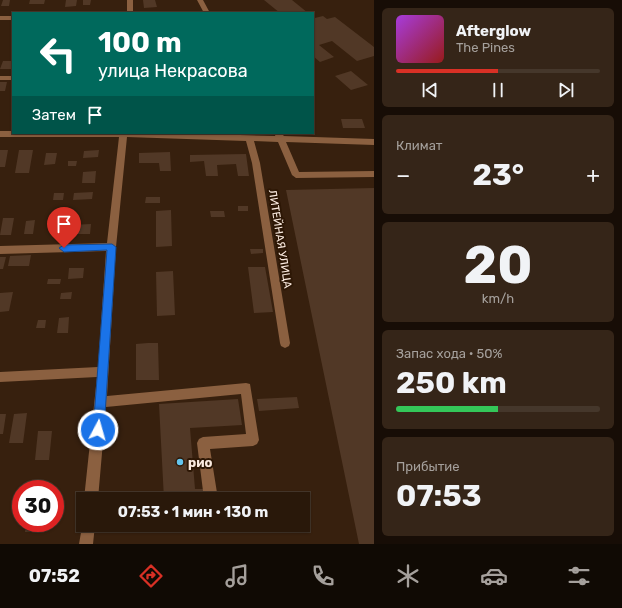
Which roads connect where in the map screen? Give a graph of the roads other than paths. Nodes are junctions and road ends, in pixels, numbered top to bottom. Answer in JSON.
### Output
{"nodes":[{"id":1,"x":130,"y":0,"type":"edge"},
{"id":2,"x":200,"y":0,"type":"edge"},
{"id":3,"x":130,"y":12,"type":"edge"},
{"id":4,"x":206,"y":12,"type":"edge"},
{"id":5,"x":0,"y":18,"type":"edge"},
{"id":6,"x":12,"y":18,"type":"edge"},
{"id":7,"x":0,"y":78,"type":"edge"},
{"id":8,"x":12,"y":78,"type":"edge"},
{"id":9,"x":0,"y":134,"type":"edge"},
{"id":10,"x":123,"y":134,"type":"edge"},
{"id":11,"x":280,"y":136,"type":"edge"},
{"id":12,"x":249,"y":138,"type":"junction"},
{"id":13,"x":374,"y":142,"type":"edge"},
{"id":14,"x":374,"y":174,"type":"edge"},
{"id":15,"x":112,"y":247,"type":"junction"},
{"id":16,"x":0,"y":250,"type":"edge"},
{"id":17,"x":285,"y":343,"type":"dead end"},
{"id":18,"x":103,"y":372,"type":"junction"},
{"id":19,"x":0,"y":377,"type":"edge"},
{"id":20,"x":101,"y":402,"type":"junction"},
{"id":21,"x":92,"y":492,"type":"edge"},
{"id":22,"x":210,"y":492,"type":"edge"},
{"id":23,"x":87,"y":532,"type":"edge"},
{"id":24,"x":86,"y":544,"type":"edge"}],
"edges":[{"from":1,"to":3,"type":"street"},
{"from":2,"to":4,"type":"street"},
{"from":5,"to":6,"type":"street"},
{"from":7,"to":8,"type":"street"},
{"from":9,"to":10,"type":"street"},
{"from":10,"to":12,"type":"street"},
{"from":10,"to":15,"type":"street"},
{"from":11,"to":12,"type":"street"},
{"from":11,"to":13,"type":"street"},
{"from":11,"to":14,"type":"street"},
{"from":12,"to":17,"type":"street","name":"ЛИТЕЙНАЯ УЛИЦА"},
{"from":15,"to":16,"type":"street"},
{"from":15,"to":18,"type":"street"},
{"from":18,"to":19,"type":"street"},
{"from":18,"to":20,"type":"street"},
{"from":20,"to":21,"type":"street"},
{"from":20,"to":22,"type":"street"},
{"from":23,"to":24,"type":"street"}]}
